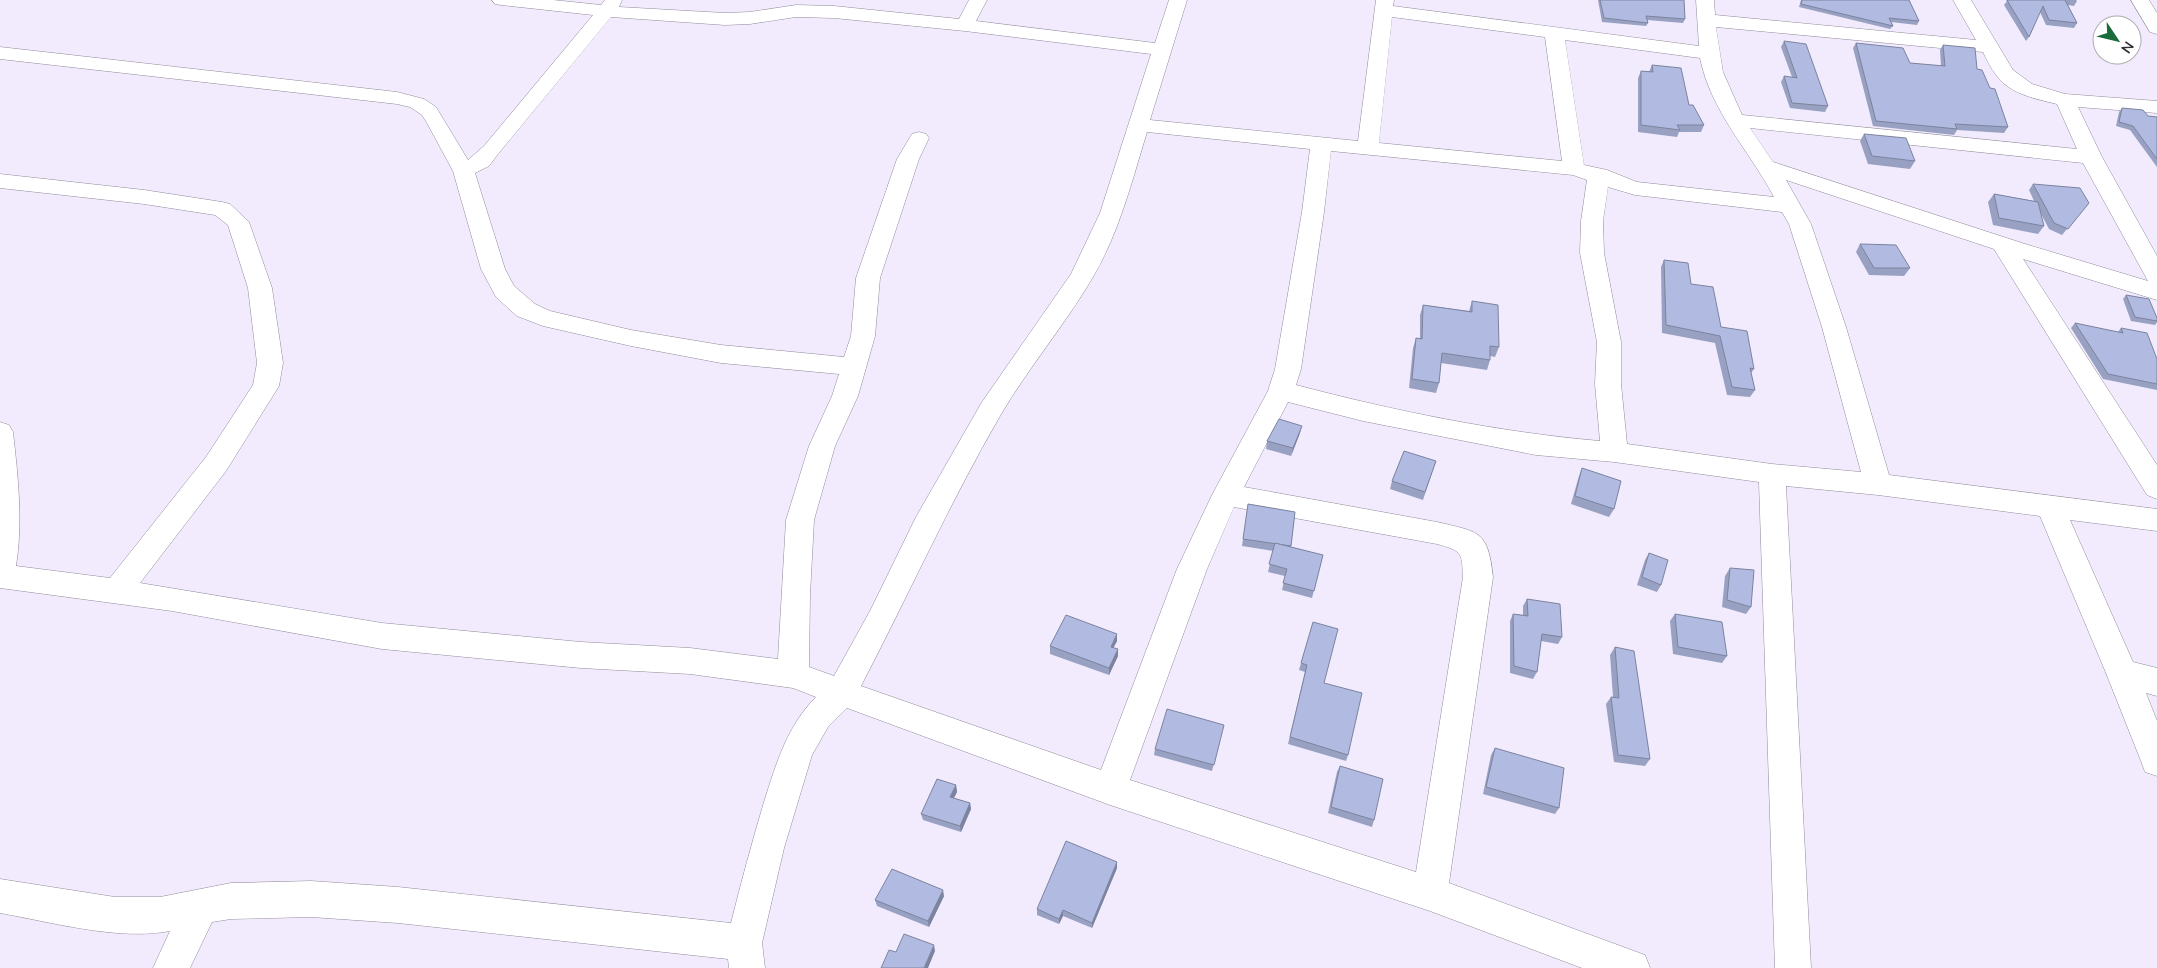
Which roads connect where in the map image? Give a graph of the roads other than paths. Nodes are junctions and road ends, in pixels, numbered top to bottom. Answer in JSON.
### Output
{"nodes":[{"id":1,"x":501,"y":0,"type":"edge"},
{"id":2,"x":754,"y":0,"type":"edge"},
{"id":3,"x":978,"y":0,"type":"edge"},
{"id":4,"x":1178,"y":0,"type":"edge"},
{"id":5,"x":1962,"y":0,"type":"edge"},
{"id":6,"x":2140,"y":0,"type":"edge"},
{"id":7,"x":610,"y":5,"type":"edge"},
{"id":8,"x":1384,"y":5,"type":"edge"},
{"id":9,"x":1706,"y":10,"type":"edge"},
{"id":10,"x":740,"y":19,"type":"junction"},
{"id":11,"x":965,"y":25,"type":"junction"},
{"id":12,"x":1777,"y":26,"type":"junction"},
{"id":13,"x":2157,"y":28,"type":"edge"},
{"id":14,"x":1554,"y":32,"type":"junction"},
{"id":15,"x":1988,"y":47,"type":"junction"},
{"id":16,"x":1709,"y":49,"type":"junction"},
{"id":17,"x":1162,"y":50,"type":"junction"},
{"id":18,"x":0,"y":53,"type":"edge"},
{"id":19,"x":2065,"y":100,"type":"junction"},
{"id":20,"x":2157,"y":106,"type":"edge"},
{"id":21,"x":1734,"y":120,"type":"junction"},
{"id":22,"x":1138,"y":125,"type":"junction"},
{"id":23,"x":508,"y":130,"type":"junction"},
{"id":24,"x":919,"y":138,"type":"dead end"},
{"id":25,"x":1321,"y":143,"type":"junction"},
{"id":26,"x":450,"y":145,"type":"junction"},
{"id":27,"x":1368,"y":148,"type":"junction"},
{"id":28,"x":2091,"y":157,"type":"junction"},
{"id":29,"x":1767,"y":167,"type":"junction"},
{"id":30,"x":1574,"y":169,"type":"junction"},
{"id":31,"x":464,"y":171,"type":"junction"},
{"id":32,"x":1599,"y":175,"type":"junction"},
{"id":33,"x":0,"y":181,"type":"edge"},
{"id":34,"x":1791,"y":206,"type":"junction"},
{"id":35,"x":2002,"y":244,"type":"junction"},
{"id":36,"x":2157,"y":277,"type":"edge"},
{"id":37,"x":2157,"y":292,"type":"edge"},
{"id":38,"x":854,"y":366,"type":"junction"},
{"id":39,"x":1281,"y":391,"type":"junction"},
{"id":40,"x":0,"y":432,"type":"edge"},
{"id":41,"x":1614,"y":452,"type":"junction"},
{"id":42,"x":1772,"y":474,"type":"junction"},
{"id":43,"x":1878,"y":484,"type":"junction"},
{"id":44,"x":2157,"y":488,"type":"edge"},
{"id":45,"x":1226,"y":495,"type":"junction"},
{"id":46,"x":2050,"y":507,"type":"junction"},
{"id":47,"x":2157,"y":520,"type":"edge"},
{"id":48,"x":0,"y":576,"type":"edge"},
{"id":49,"x":117,"y":592,"type":"junction"},
{"id":50,"x":2122,"y":673,"type":"junction"},
{"id":51,"x":793,"y":675,"type":"junction"},
{"id":52,"x":2157,"y":682,"type":"edge"},
{"id":53,"x":841,"y":694,"type":"junction"},
{"id":54,"x":2157,"y":761,"type":"edge"},
{"id":55,"x":1110,"y":789,"type":"junction"},
{"id":56,"x":1430,"y":894,"type":"junction"},
{"id":57,"x":0,"y":896,"type":"edge"},
{"id":58,"x":201,"y":907,"type":"junction"},
{"id":59,"x":745,"y":956,"type":"edge"},
{"id":60,"x":171,"y":968,"type":"edge"},
{"id":61,"x":1632,"y":968,"type":"edge"},
{"id":62,"x":1793,"y":968,"type":"edge"}],
"edges":[{"from":1,"to":7,"type":"street"},
{"from":2,"to":10,"type":"street"},
{"from":3,"to":11,"type":"street"},
{"from":4,"to":17,"type":"street"},
{"from":5,"to":15,"type":"street"},
{"from":6,"to":13,"type":"street"},
{"from":7,"to":10,"type":"street"},
{"from":7,"to":23,"type":"street"},
{"from":8,"to":14,"type":"street"},
{"from":8,"to":27,"type":"street"},
{"from":9,"to":12,"type":"street"},
{"from":9,"to":16,"type":"street"},
{"from":10,"to":11,"type":"street"},
{"from":11,"to":17,"type":"street"},
{"from":12,"to":15,"type":"street"},
{"from":12,"to":16,"type":"street"},
{"from":14,"to":16,"type":"street"},
{"from":14,"to":30,"type":"street"},
{"from":15,"to":19,"type":"street"},
{"from":16,"to":21,"type":"street"},
{"from":17,"to":22,"type":"street"},
{"from":18,"to":26,"type":"street"},
{"from":19,"to":20,"type":"street"},
{"from":19,"to":28,"type":"street"},
{"from":21,"to":28,"type":"street"},
{"from":21,"to":29,"type":"street"},
{"from":22,"to":25,"type":"street"},
{"from":22,"to":53,"type":"street"},
{"from":23,"to":26,"type":"street"},
{"from":23,"to":31,"type":"street"},
{"from":24,"to":38,"type":"street"},
{"from":25,"to":27,"type":"street"},
{"from":25,"to":39,"type":"street"},
{"from":26,"to":31,"type":"street"},
{"from":27,"to":30,"type":"street"},
{"from":28,"to":36,"type":"street"},
{"from":29,"to":34,"type":"street"},
{"from":29,"to":35,"type":"street"},
{"from":30,"to":32,"type":"street"},
{"from":31,"to":38,"type":"street"},
{"from":32,"to":34,"type":"street"},
{"from":32,"to":41,"type":"street"},
{"from":33,"to":49,"type":"street"},
{"from":34,"to":43,"type":"street"},
{"from":35,"to":37,"type":"street"},
{"from":35,"to":44,"type":"street"},
{"from":38,"to":51,"type":"street"},
{"from":39,"to":41,"type":"street"},
{"from":39,"to":45,"type":"street"},
{"from":40,"to":48,"type":"street"},
{"from":41,"to":42,"type":"street"},
{"from":42,"to":43,"type":"street"},
{"from":42,"to":62,"type":"street"},
{"from":43,"to":46,"type":"street"},
{"from":45,"to":55,"type":"street"},
{"from":45,"to":56,"type":"street"},
{"from":46,"to":47,"type":"street"},
{"from":46,"to":50,"type":"street"},
{"from":48,"to":49,"type":"street"},
{"from":49,"to":51,"type":"street"},
{"from":50,"to":52,"type":"street"},
{"from":50,"to":54,"type":"street"},
{"from":51,"to":53,"type":"street"},
{"from":53,"to":55,"type":"street"},
{"from":53,"to":59,"type":"street"},
{"from":55,"to":56,"type":"street"},
{"from":56,"to":61,"type":"street"},
{"from":57,"to":58,"type":"street"},
{"from":58,"to":59,"type":"street"},
{"from":58,"to":60,"type":"street"}]}
